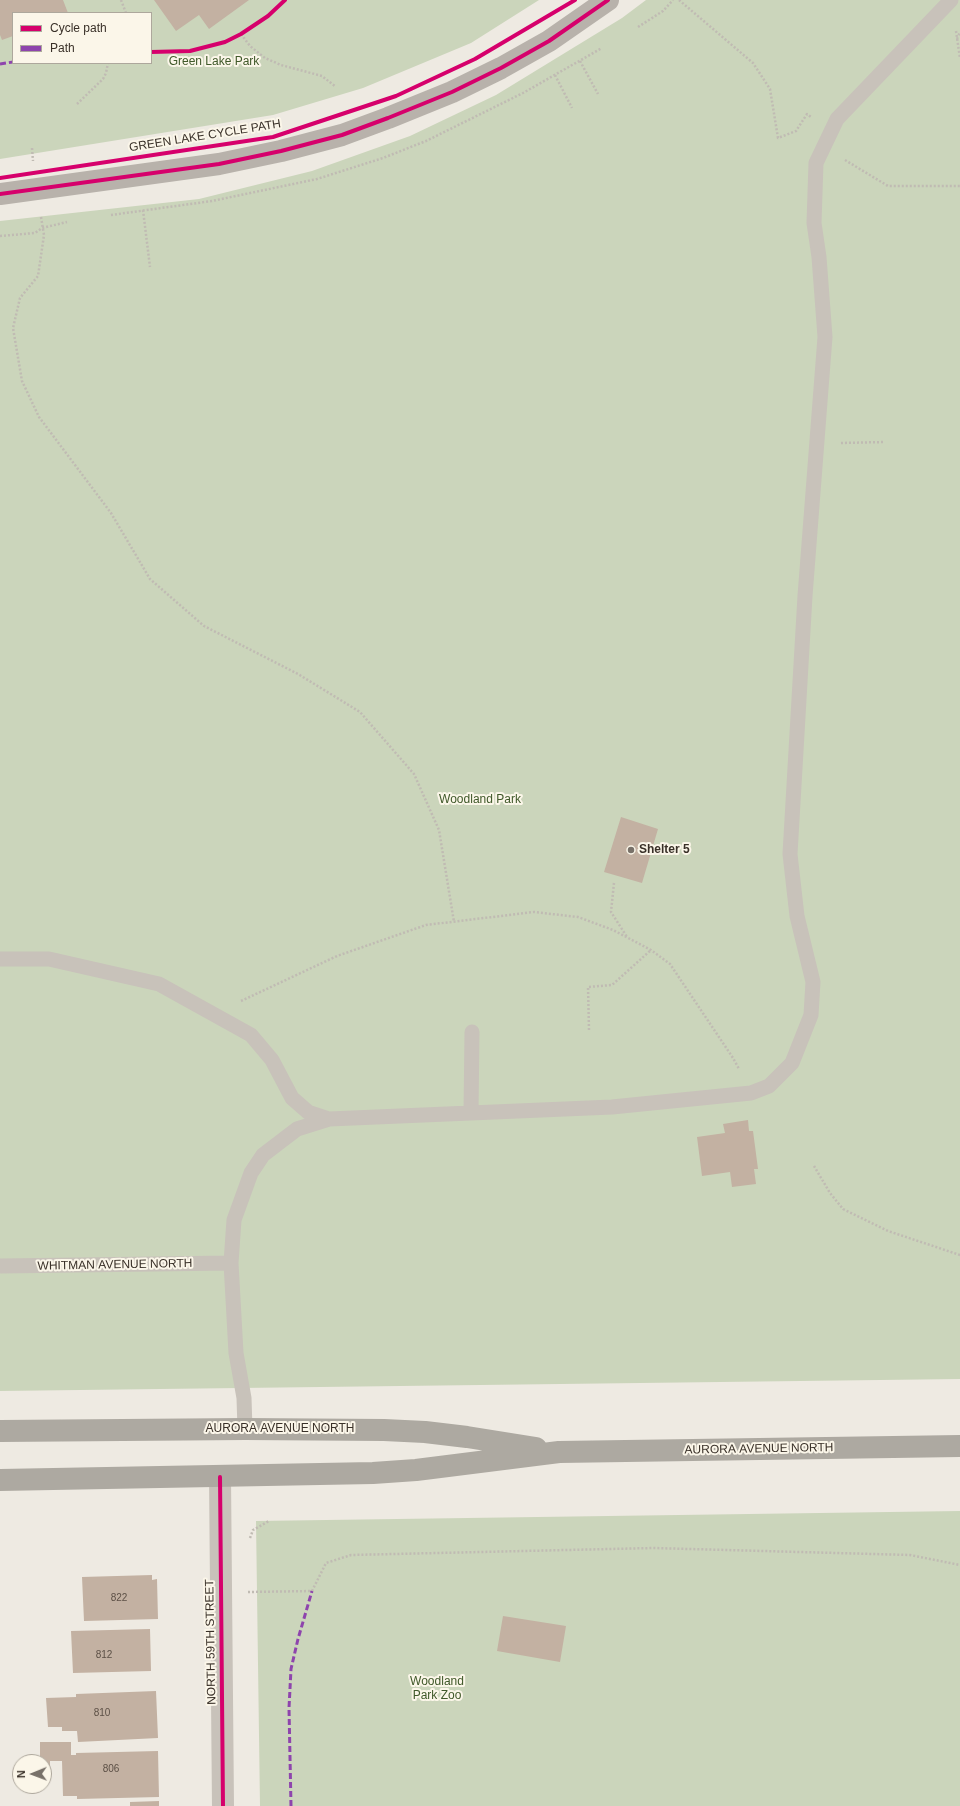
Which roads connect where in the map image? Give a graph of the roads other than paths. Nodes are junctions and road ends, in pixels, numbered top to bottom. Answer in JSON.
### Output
{"nodes":[{"id":1,"x":608,"y":0,"type":"edge"},
{"id":2,"x":951,"y":0,"type":"edge"},
{"id":3,"x":0,"y":194,"type":"edge"},
{"id":4,"x":0,"y":959,"type":"edge"},
{"id":5,"x":472,"y":1032,"type":"dead end"},
{"id":6,"x":471,"y":1113,"type":"junction"},
{"id":7,"x":330,"y":1119,"type":"junction"},
{"id":8,"x":231,"y":1263,"type":"junction"},
{"id":9,"x":0,"y":1266,"type":"edge"},
{"id":10,"x":245,"y":1428,"type":"junction"},
{"id":11,"x":0,"y":1431,"type":"edge"},
{"id":12,"x":960,"y":1446,"type":"edge"},
{"id":13,"x":558,"y":1452,"type":"junction"},
{"id":14,"x":220,"y":1477,"type":"junction"},
{"id":15,"x":0,"y":1480,"type":"edge"},
{"id":16,"x":223,"y":1806,"type":"edge"}],
"edges":[{"from":1,"to":3,"type":"street"},
{"from":2,"to":6,"type":"lane"},
{"from":4,"to":7,"type":"lane"},
{"from":5,"to":6,"type":"lane"},
{"from":6,"to":7,"type":"lane"},
{"from":7,"to":8,"type":"lane"},
{"from":8,"to":9,"type":"lane","name":"WHITMAN AVENUE NORTH"},
{"from":8,"to":10,"type":"lane"},
{"from":10,"to":11,"type":"highway","name":"AURORA AVENUE NORTH"},
{"from":10,"to":13,"type":"highway","name":"AURORA AVENUE NORTH"},
{"from":12,"to":13,"type":"highway","name":"AURORA AVENUE NORTH"},
{"from":13,"to":14,"type":"highway","name":"AURORA AVENUE NORTH"},
{"from":14,"to":15,"type":"highway","name":"AURORA AVENUE NORTH"},
{"from":14,"to":16,"type":"street","name":"NORTH 59TH STREET"}]}
